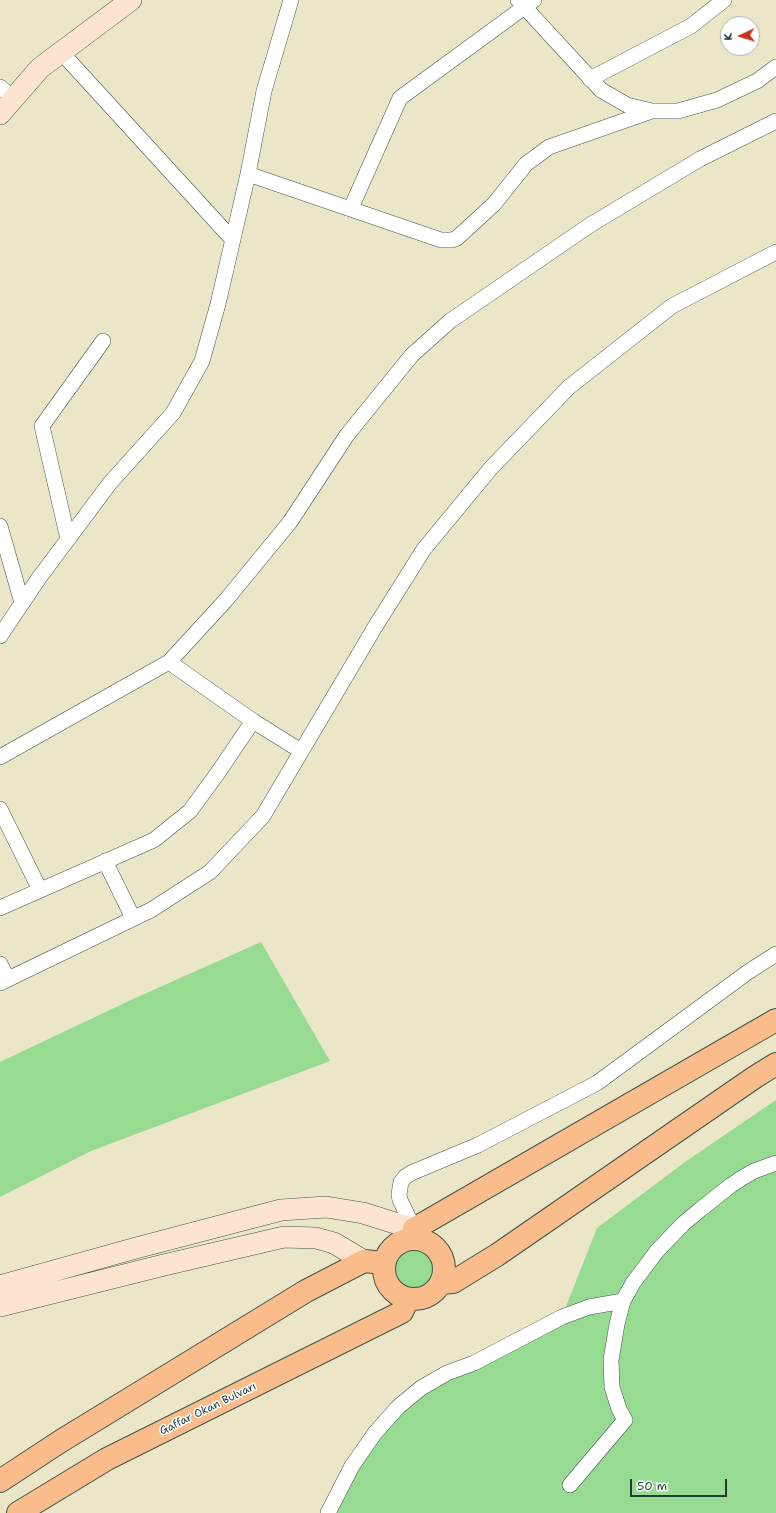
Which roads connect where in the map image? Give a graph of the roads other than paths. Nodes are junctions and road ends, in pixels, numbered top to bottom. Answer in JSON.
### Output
{"nodes":[{"id":1,"x":131,"y":0,"type":"edge"},
{"id":2,"x":290,"y":0,"type":"edge"},
{"id":3,"x":724,"y":0,"type":"edge"},
{"id":4,"x":526,"y":2,"type":"edge"},
{"id":5,"x":62,"y":52,"type":"junction"},
{"id":6,"x":776,"y":67,"type":"edge"},
{"id":7,"x":590,"y":79,"type":"junction"},
{"id":8,"x":7,"y":92,"type":"edge"},
{"id":9,"x":652,"y":111,"type":"junction"},
{"id":10,"x":0,"y":114,"type":"edge"},
{"id":11,"x":776,"y":122,"type":"edge"},
{"id":12,"x":248,"y":174,"type":"junction"},
{"id":13,"x":351,"y":208,"type":"junction"},
{"id":14,"x":233,"y":240,"type":"junction"},
{"id":15,"x":776,"y":252,"type":"edge"},
{"id":16,"x":103,"y":342,"type":"dead end"},
{"id":17,"x":0,"y":526,"type":"edge"},
{"id":18,"x":68,"y":539,"type":"junction"},
{"id":19,"x":22,"y":603,"type":"junction"},
{"id":20,"x":0,"y":636,"type":"edge"},
{"id":21,"x":169,"y":662,"type":"junction"},
{"id":22,"x":253,"y":721,"type":"junction"},
{"id":23,"x":301,"y":751,"type":"junction"},
{"id":24,"x":0,"y":757,"type":"edge"},
{"id":25,"x":0,"y":809,"type":"edge"},
{"id":26,"x":105,"y":861,"type":"junction"},
{"id":27,"x":40,"y":890,"type":"junction"},
{"id":28,"x":0,"y":908,"type":"edge"},
{"id":29,"x":133,"y":918,"type":"junction"},
{"id":30,"x":776,"y":954,"type":"edge"},
{"id":31,"x":0,"y":964,"type":"edge"},
{"id":32,"x":4,"y":981,"type":"edge"},
{"id":33,"x":776,"y":1020,"type":"edge"},
{"id":34,"x":776,"y":1064,"type":"edge"},
{"id":35,"x":776,"y":1163,"type":"edge"},
{"id":36,"x":415,"y":1234,"type":"junction"},
{"id":37,"x":374,"y":1262,"type":"junction"},
{"id":38,"x":447,"y":1282,"type":"junction"},
{"id":39,"x":0,"y":1286,"type":"edge"},
{"id":40,"x":622,"y":1302,"type":"junction"},
{"id":41,"x":0,"y":1306,"type":"edge"},
{"id":42,"x":405,"y":1306,"type":"junction"},
{"id":43,"x":0,"y":1481,"type":"edge"},
{"id":44,"x":570,"y":1485,"type":"dead end"},
{"id":45,"x":18,"y":1513,"type":"edge"},
{"id":46,"x":328,"y":1513,"type":"edge"}],
"edges":[{"from":1,"to":5,"type":"street"},
{"from":2,"to":12,"type":"street"},
{"from":3,"to":7,"type":"street"},
{"from":4,"to":7,"type":"street"},
{"from":4,"to":13,"type":"street"},
{"from":5,"to":8,"type":"street"},
{"from":5,"to":14,"type":"street"},
{"from":6,"to":9,"type":"street"},
{"from":7,"to":9,"type":"street"},
{"from":8,"to":10,"type":"street"},
{"from":9,"to":13,"type":"street"},
{"from":11,"to":21,"type":"street"},
{"from":12,"to":13,"type":"street"},
{"from":12,"to":14,"type":"street"},
{"from":14,"to":18,"type":"street"},
{"from":15,"to":23,"type":"street"},
{"from":16,"to":18,"type":"street"},
{"from":17,"to":19,"type":"street"},
{"from":18,"to":19,"type":"street"},
{"from":19,"to":20,"type":"street"},
{"from":21,"to":22,"type":"street"},
{"from":21,"to":24,"type":"street"},
{"from":22,"to":23,"type":"street"},
{"from":22,"to":26,"type":"street"},
{"from":23,"to":29,"type":"street"},
{"from":25,"to":27,"type":"street"},
{"from":26,"to":27,"type":"street"},
{"from":26,"to":29,"type":"street"},
{"from":27,"to":28,"type":"street"},
{"from":29,"to":32,"type":"street"},
{"from":30,"to":36,"type":"street"},
{"from":31,"to":32,"type":"street"},
{"from":33,"to":36,"type":"highway"},
{"from":34,"to":38,"type":"highway","name":"Gaffar Okan Bulvarı"},
{"from":35,"to":40,"type":"street"},
{"from":36,"to":37,"type":"highway"},
{"from":36,"to":38,"type":"highway"},
{"from":36,"to":39,"type":"street"},
{"from":37,"to":41,"type":"street"},
{"from":37,"to":42,"type":"highway"},
{"from":37,"to":43,"type":"highway"},
{"from":38,"to":42,"type":"highway","name":"Gaffar Okan Bulvarı"},
{"from":40,"to":44,"type":"street"},
{"from":40,"to":46,"type":"street"},
{"from":42,"to":45,"type":"highway","name":"Gaffar Okan Bulvarı"}]}
